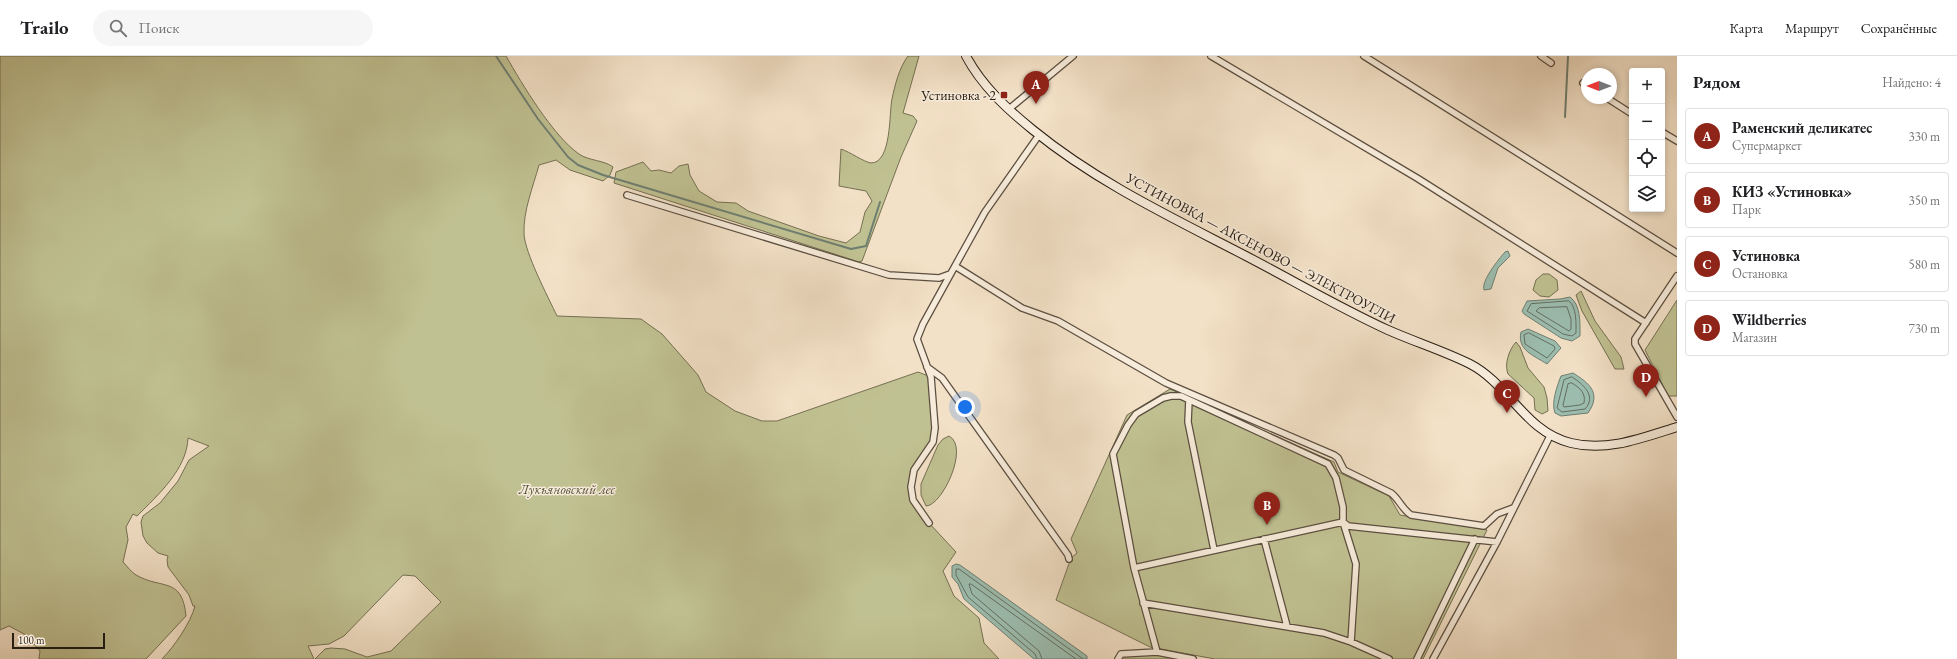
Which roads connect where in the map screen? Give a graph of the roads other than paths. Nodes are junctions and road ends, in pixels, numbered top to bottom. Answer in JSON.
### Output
{"nodes":[{"id":1,"x":966,"y":56,"type":"edge"},
{"id":2,"x":1073,"y":56,"type":"edge"},
{"id":3,"x":1211,"y":56,"type":"edge"},
{"id":4,"x":1364,"y":56,"type":"edge"},
{"id":5,"x":1540,"y":56,"type":"edge"},
{"id":6,"x":1551,"y":63,"type":"dead end"},
{"id":7,"x":1616,"y":104,"type":"edge"},
{"id":8,"x":1009,"y":109,"type":"junction"},
{"id":9,"x":1629,"y":112,"type":"edge"},
{"id":10,"x":1665,"y":134,"type":"edge"},
{"id":11,"x":1039,"y":135,"type":"junction"},
{"id":12,"x":1677,"y":141,"type":"edge"},
{"id":13,"x":627,"y":195,"type":"dead end"},
{"id":14,"x":1677,"y":253,"type":"edge"},
{"id":15,"x":955,"y":266,"type":"junction"},
{"id":16,"x":950,"y":274,"type":"junction"},
{"id":17,"x":1677,"y":276,"type":"edge"},
{"id":18,"x":1646,"y":323,"type":"junction"},
{"id":19,"x":927,"y":366,"type":"junction"},
{"id":20,"x":1189,"y":400,"type":"junction"},
{"id":21,"x":1677,"y":417,"type":"edge"},
{"id":22,"x":1677,"y":427,"type":"edge"},
{"id":23,"x":1550,"y":436,"type":"junction"},
{"id":24,"x":1513,"y":508,"type":"junction"},
{"id":25,"x":1342,"y":522,"type":"junction"},
{"id":26,"x":929,"y":523,"type":"dead end"},
{"id":27,"x":1264,"y":539,"type":"junction"},
{"id":28,"x":1475,"y":539,"type":"junction"},
{"id":29,"x":1497,"y":542,"type":"junction"},
{"id":30,"x":1214,"y":550,"type":"junction"},
{"id":31,"x":1069,"y":559,"type":"dead end"},
{"id":32,"x":1134,"y":568,"type":"junction"},
{"id":33,"x":1143,"y":603,"type":"junction"},
{"id":34,"x":1287,"y":626,"type":"junction"},
{"id":35,"x":1351,"y":642,"type":"junction"},
{"id":36,"x":1157,"y":652,"type":"junction"},
{"id":37,"x":1118,"y":659,"type":"edge"},
{"id":38,"x":1193,"y":659,"type":"edge"},
{"id":39,"x":1389,"y":659,"type":"edge"},
{"id":40,"x":1417,"y":659,"type":"edge"},
{"id":41,"x":1433,"y":659,"type":"edge"}],
"edges":[{"from":1,"to":8,"type":"main road","name":"УСТИНОВКА — АКСЕНОВО — ЭЛЕКТРОУГЛИ"},
{"from":2,"to":8,"type":"street"},
{"from":3,"to":18,"type":"street"},
{"from":4,"to":14,"type":"street"},
{"from":5,"to":6,"type":"street"},
{"from":7,"to":9,"type":"street"},
{"from":8,"to":11,"type":"main road","name":"УСТИНОВКА — АКСЕНОВО — ЭЛЕКТРОУГЛИ"},
{"from":10,"to":12,"type":"street"},
{"from":11,"to":15,"type":"street"},
{"from":11,"to":23,"type":"main road","name":"УСТИНОВКА — АКСЕНОВО — ЭЛЕКТРОУГЛИ"},
{"from":13,"to":16,"type":"street"},
{"from":15,"to":16,"type":"street"},
{"from":15,"to":24,"type":"street"},
{"from":16,"to":19,"type":"street"},
{"from":17,"to":18,"type":"street"},
{"from":18,"to":21,"type":"street"},
{"from":19,"to":26,"type":"street"},
{"from":19,"to":31,"type":"street"},
{"from":20,"to":25,"type":"street"},
{"from":20,"to":30,"type":"street"},
{"from":20,"to":32,"type":"street"},
{"from":22,"to":23,"type":"main road","name":"УСТИНОВКА — АКСЕНОВО — ЭЛЕКТРОУГЛИ"},
{"from":23,"to":24,"type":"street"},
{"from":24,"to":29,"type":"street"},
{"from":25,"to":27,"type":"street"},
{"from":25,"to":28,"type":"street"},
{"from":25,"to":35,"type":"street"},
{"from":27,"to":30,"type":"street"},
{"from":27,"to":34,"type":"street"},
{"from":28,"to":29,"type":"street"},
{"from":28,"to":40,"type":"street"},
{"from":29,"to":41,"type":"street"},
{"from":30,"to":32,"type":"street"},
{"from":32,"to":33,"type":"street"},
{"from":33,"to":34,"type":"street"},
{"from":33,"to":36,"type":"street"},
{"from":34,"to":35,"type":"street"},
{"from":35,"to":39,"type":"street"},
{"from":36,"to":37,"type":"street"},
{"from":36,"to":38,"type":"street"}]}
